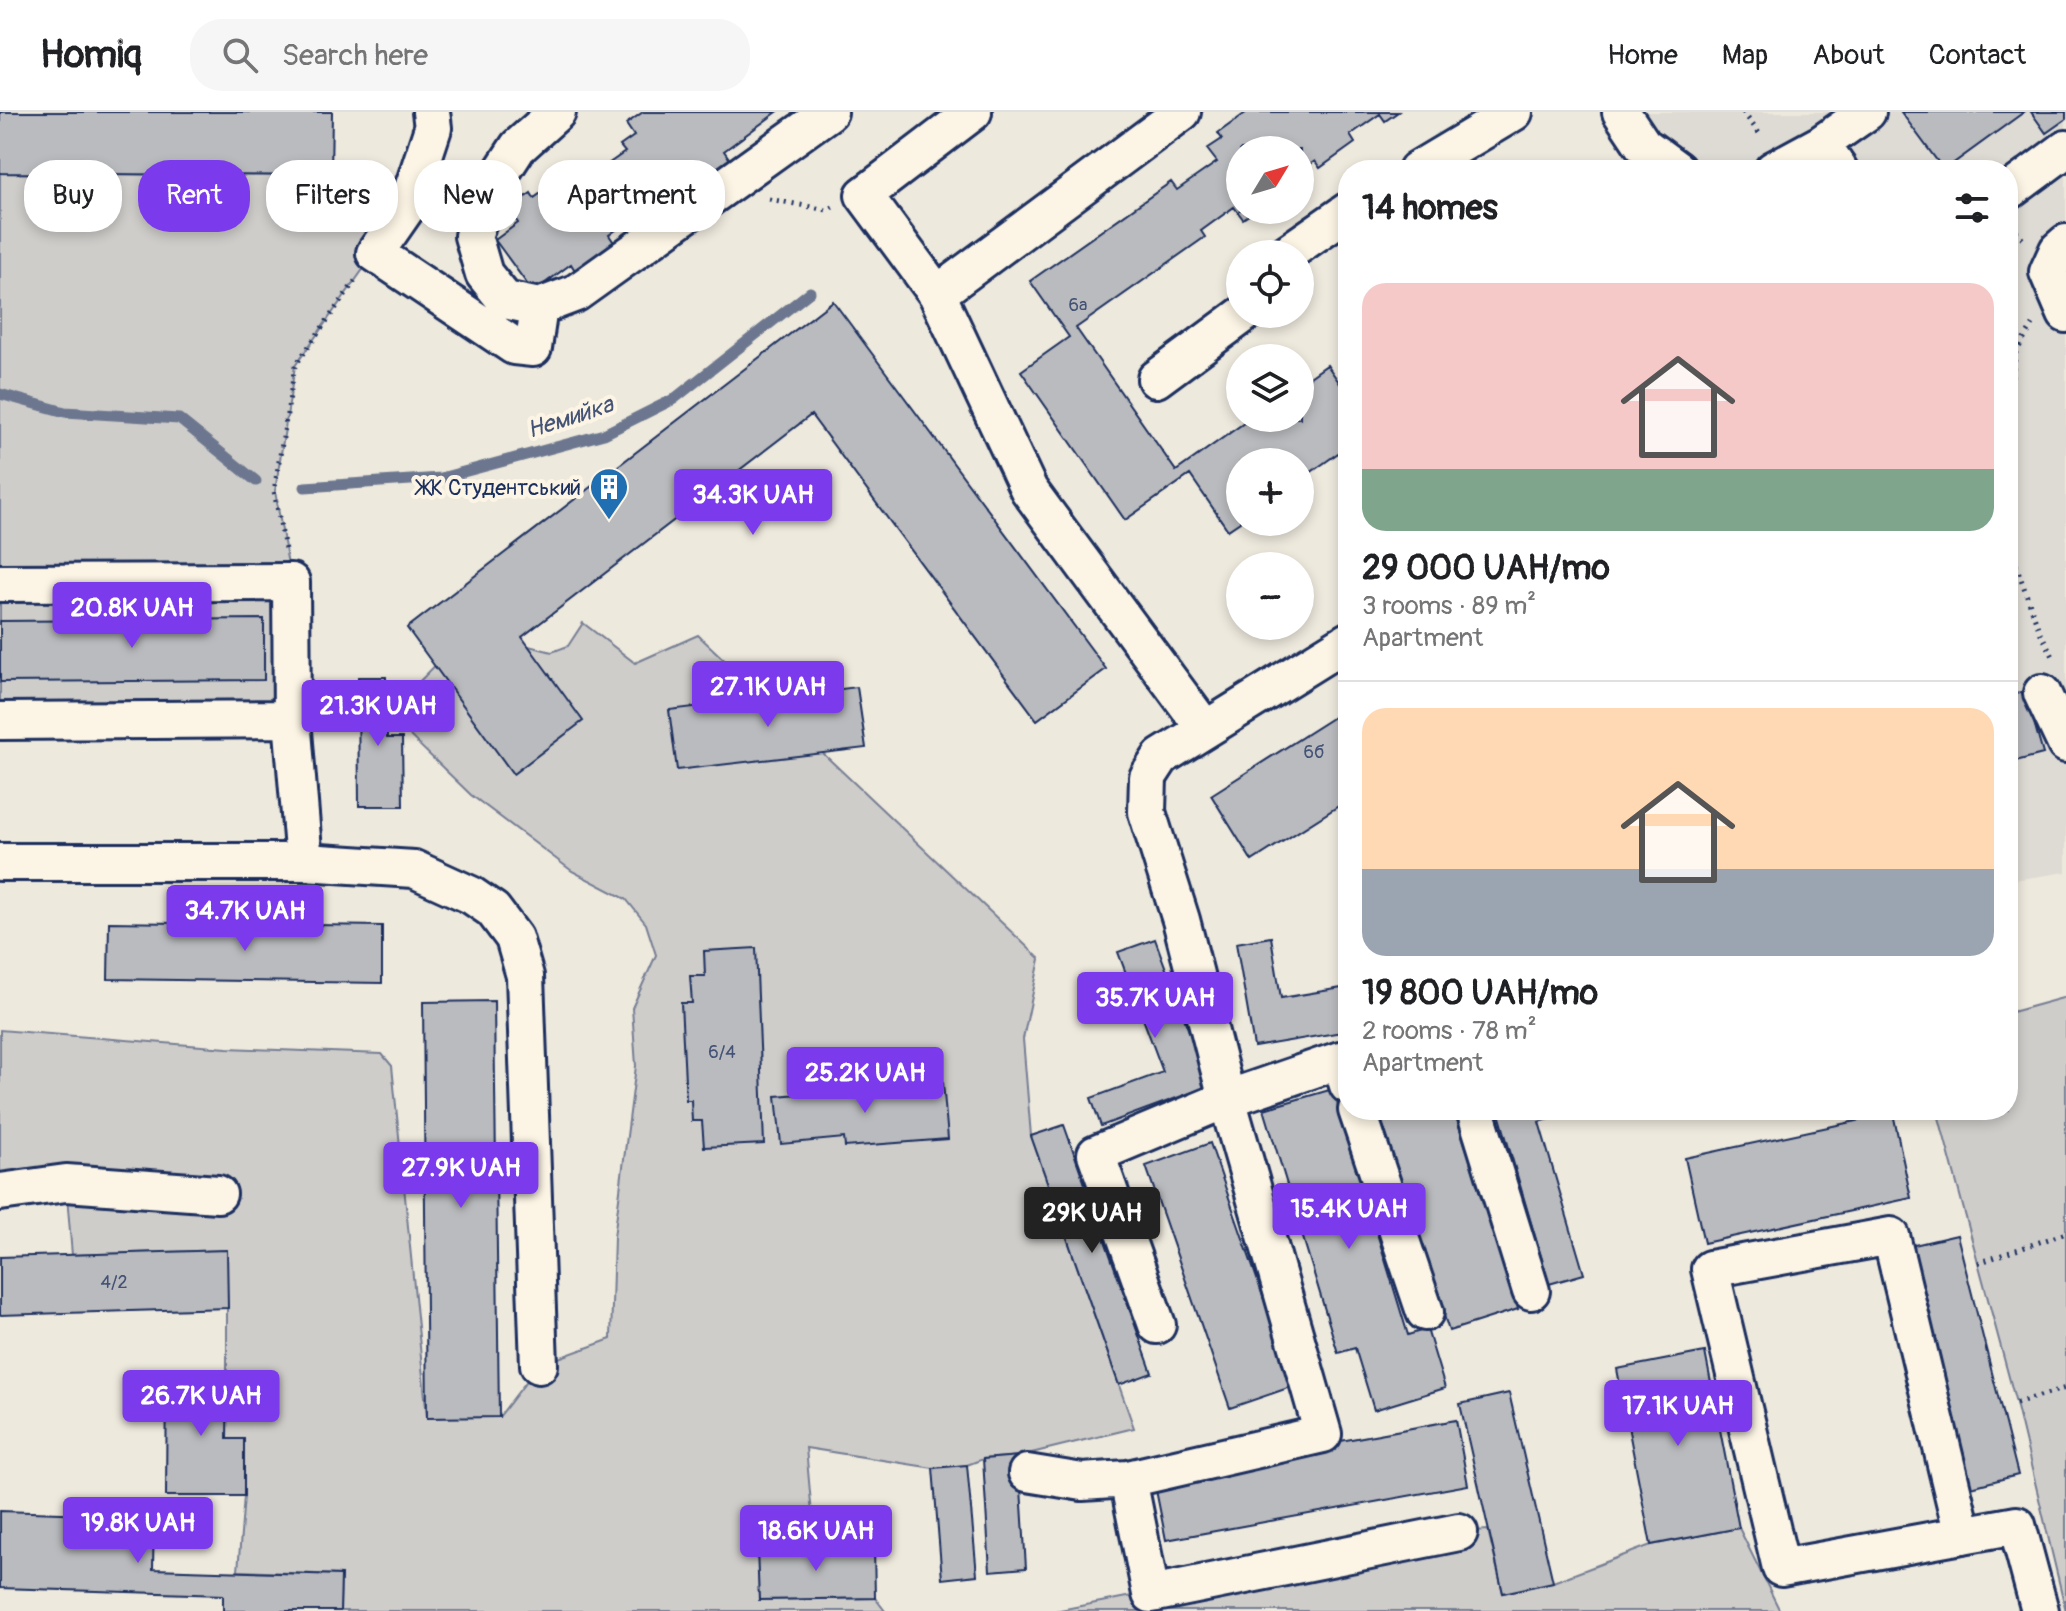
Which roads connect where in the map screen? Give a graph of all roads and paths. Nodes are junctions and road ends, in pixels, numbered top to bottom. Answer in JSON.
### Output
{"nodes":[{"id":1,"x":431,"y":112,"type":"edge"},
{"id":2,"x":518,"y":112,"type":"edge"},
{"id":3,"x":557,"y":112,"type":"edge"},
{"id":4,"x":829,"y":112,"type":"edge"},
{"id":5,"x":973,"y":112,"type":"edge"},
{"id":6,"x":1182,"y":112,"type":"edge"},
{"id":7,"x":1514,"y":112,"type":"edge"},
{"id":8,"x":1621,"y":112,"type":"edge"},
{"id":9,"x":1867,"y":112,"type":"edge"},
{"id":10,"x":2066,"y":149,"type":"edge"},
{"id":11,"x":1830,"y":157,"type":"edge"},
{"id":12,"x":500,"y":160,"type":"edge"},
{"id":13,"x":510,"y":160,"type":"edge"},
{"id":14,"x":1434,"y":160,"type":"edge"},
{"id":15,"x":1663,"y":160,"type":"edge"},
{"id":16,"x":2018,"y":185,"type":"edge"},
{"id":17,"x":725,"y":186,"type":"edge"},
{"id":18,"x":725,"y":190,"type":"edge"},
{"id":19,"x":864,"y":195,"type":"junction"},
{"id":20,"x":1338,"y":217,"type":"edge"},
{"id":21,"x":474,"y":232,"type":"edge"},
{"id":22,"x":661,"y":232,"type":"edge"},
{"id":23,"x":1304,"y":240,"type":"edge"},
{"id":24,"x":2066,"y":243,"type":"edge"},
{"id":25,"x":375,"y":253,"type":"junction"},
{"id":26,"x":937,"y":294,"type":"junction"},
{"id":27,"x":2061,"y":302,"type":"edge"},
{"id":28,"x":539,"y":307,"type":"junction"},
{"id":29,"x":1226,"y":327,"type":"edge"},
{"id":30,"x":2018,"y":350,"type":"edge"},
{"id":31,"x":1156,"y":379,"type":"dead end"},
{"id":32,"x":2018,"y":570,"type":"edge"},
{"id":33,"x":291,"y":582,"type":"junction"},
{"id":34,"x":0,"y":583,"type":"edge"},
{"id":35,"x":1338,"y":647,"type":"edge"},
{"id":36,"x":2050,"y":680,"type":"joint"},
{"id":37,"x":292,"y":719,"type":"junction"},
{"id":38,"x":0,"y":721,"type":"edge"},
{"id":39,"x":1205,"y":729,"type":"junction"},
{"id":40,"x":2066,"y":744,"type":"edge"},
{"id":41,"x":0,"y":862,"type":"edge"},
{"id":42,"x":304,"y":862,"type":"junction"},
{"id":43,"x":1338,"y":1070,"type":"edge"},
{"id":44,"x":1227,"y":1099,"type":"junction"},
{"id":45,"x":1360,"y":1120,"type":"edge"},
{"id":46,"x":1478,"y":1120,"type":"edge"},
{"id":47,"x":0,"y":1192,"type":"edge"},
{"id":48,"x":218,"y":1194,"type":"dead end"},
{"id":49,"x":2066,"y":1233,"type":"edge"},
{"id":50,"x":1978,"y":1263,"type":"dead end"},
{"id":51,"x":1531,"y":1291,"type":"dead end"},
{"id":52,"x":1425,"y":1312,"type":"dead end"},
{"id":53,"x":1157,"y":1325,"type":"dead end"},
{"id":54,"x":539,"y":1365,"type":"dead end"},
{"id":55,"x":2066,"y":1388,"type":"edge"},
{"id":56,"x":2016,"y":1403,"type":"dead end"},
{"id":57,"x":1027,"y":1473,"type":"dead end"},
{"id":58,"x":1128,"y":1479,"type":"junction"},
{"id":59,"x":1459,"y":1532,"type":"dead end"},
{"id":60,"x":1963,"y":1535,"type":"junction"},
{"id":61,"x":2040,"y":1611,"type":"edge"}],
"edges":[{"from":1,"to":25,"type":"lane"},
{"from":2,"to":12,"type":"lane"},
{"from":3,"to":13,"type":"lane"},
{"from":4,"to":17,"type":"lane"},
{"from":5,"to":19,"type":"lane"},
{"from":6,"to":26,"type":"lane"},
{"from":7,"to":14,"type":"lane"},
{"from":8,"to":15,"type":"lane"},
{"from":9,"to":11,"type":"lane"},
{"from":10,"to":16,"type":"lane"},
{"from":18,"to":19,"type":"path"},
{"from":19,"to":26,"type":"lane"},
{"from":20,"to":23,"type":"lane"},
{"from":21,"to":28,"type":"lane"},
{"from":22,"to":28,"type":"lane"},
{"from":24,"to":27,"type":"lane"},
{"from":25,"to":28,"type":"lane"},
{"from":25,"to":33,"type":"path"},
{"from":26,"to":39,"type":"lane"},
{"from":27,"to":30,"type":"path"},
{"from":29,"to":31,"type":"lane"},
{"from":32,"to":36,"type":"path"},
{"from":33,"to":34,"type":"lane"},
{"from":33,"to":37,"type":"lane"},
{"from":35,"to":39,"type":"lane"},
{"from":36,"to":40,"type":"lane"},
{"from":37,"to":38,"type":"lane"},
{"from":37,"to":42,"type":"lane"},
{"from":39,"to":44,"type":"lane"},
{"from":41,"to":42,"type":"lane"},
{"from":42,"to":54,"type":"lane"},
{"from":43,"to":44,"type":"lane"},
{"from":44,"to":53,"type":"lane"},
{"from":44,"to":58,"type":"lane"},
{"from":45,"to":52,"type":"lane"},
{"from":46,"to":51,"type":"lane"},
{"from":47,"to":48,"type":"lane"},
{"from":49,"to":50,"type":"path"},
{"from":55,"to":56,"type":"path"},
{"from":57,"to":58,"type":"lane"},
{"from":58,"to":59,"type":"lane"},
{"from":60,"to":60,"type":"lane"},
{"from":60,"to":61,"type":"lane"}]}
